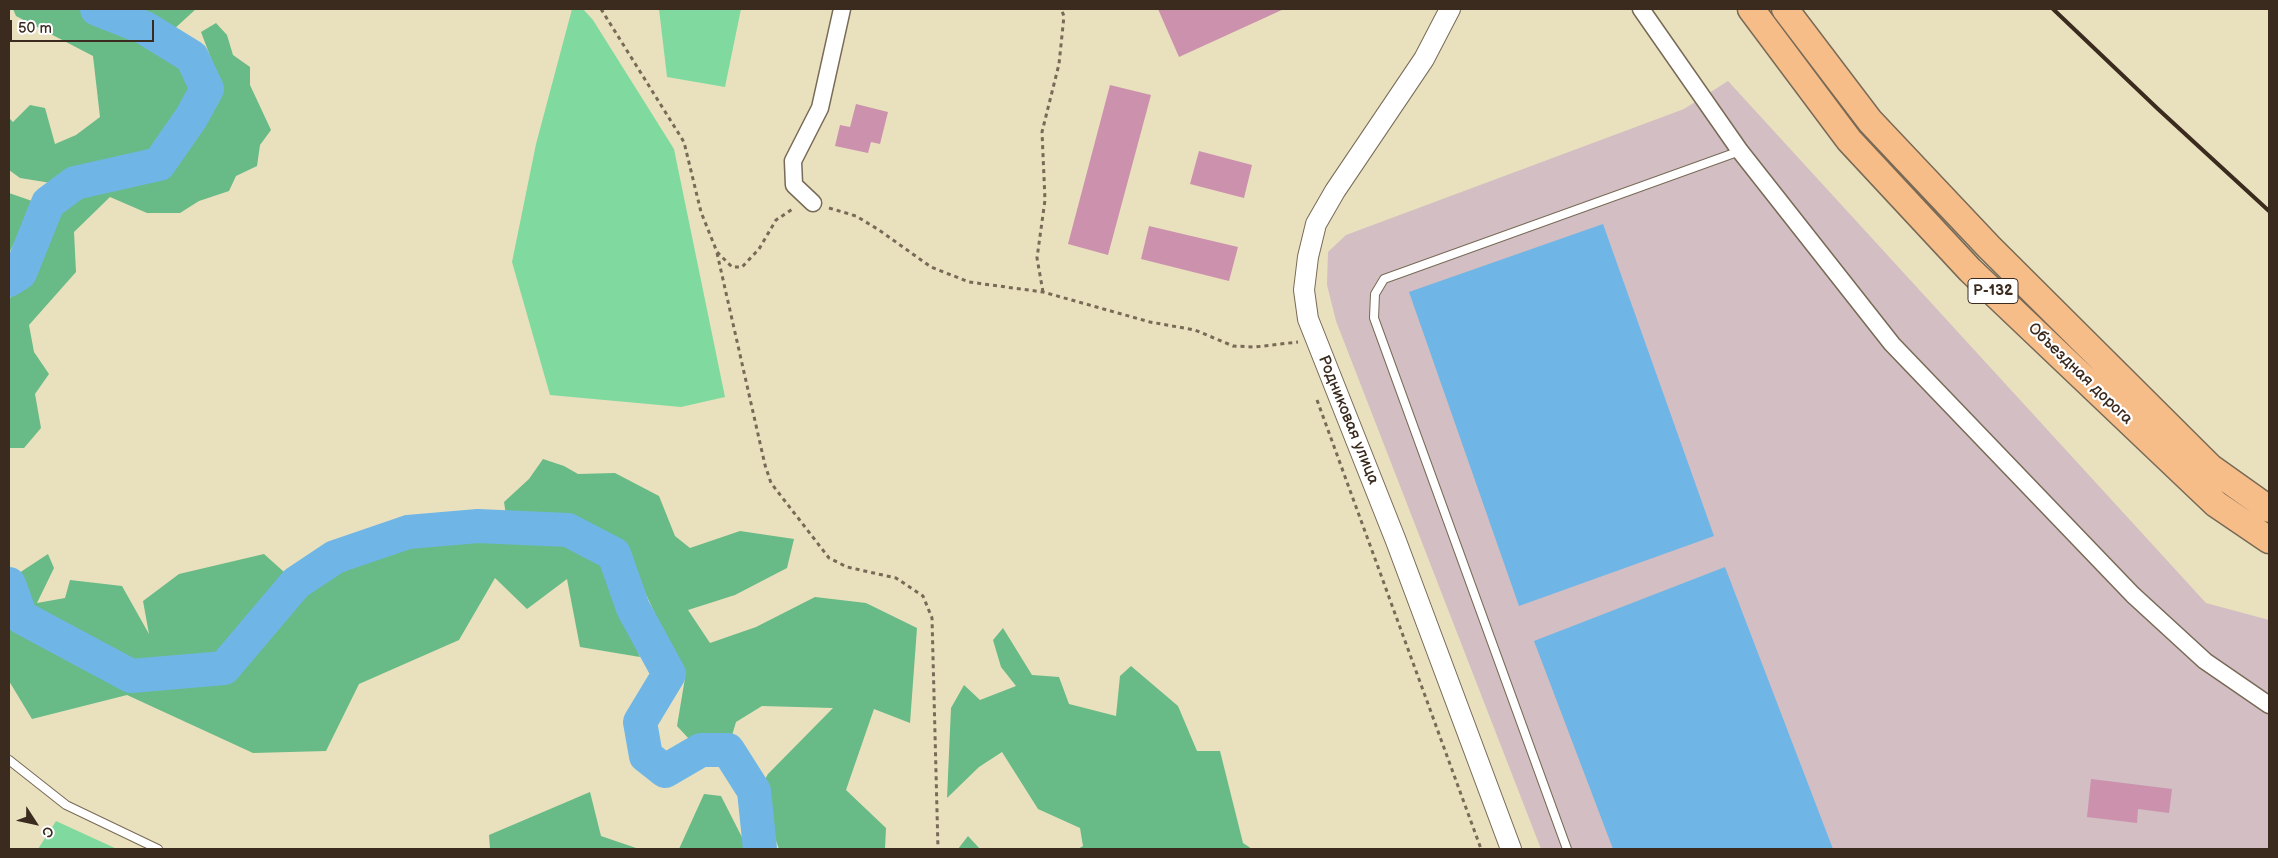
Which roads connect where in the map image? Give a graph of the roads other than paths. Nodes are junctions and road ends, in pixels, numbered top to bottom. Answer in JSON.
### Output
{"nodes":[{"id":1,"x":842,"y":9,"type":"edge"},
{"id":2,"x":1450,"y":9,"type":"edge"},
{"id":3,"x":1641,"y":9,"type":"edge"},
{"id":4,"x":1752,"y":9,"type":"edge"},
{"id":5,"x":1785,"y":9,"type":"edge"},
{"id":6,"x":1740,"y":151,"type":"junction"},
{"id":7,"x":813,"y":203,"type":"road end"},
{"id":8,"x":2269,"y":509,"type":"edge"},
{"id":9,"x":2269,"y":540,"type":"edge"},
{"id":10,"x":2269,"y":705,"type":"edge"},
{"id":11,"x":9,"y":760,"type":"edge"},
{"id":12,"x":158,"y":849,"type":"edge"},
{"id":13,"x":1511,"y":849,"type":"edge"},
{"id":14,"x":1567,"y":849,"type":"edge"}],
"edges":[{"from":1,"to":7,"type":"street"},
{"from":2,"to":13,"type":"street","name":"Родниковая улица"},
{"from":3,"to":6,"type":"street"},
{"from":4,"to":9,"type":"highway","name":"Объездная дорога","number":"Р-132"},
{"from":5,"to":8,"type":"highway","name":"Объездная дорога","number":"Р-132"},
{"from":6,"to":10,"type":"street"},
{"from":6,"to":14,"type":"lane"},
{"from":11,"to":12,"type":"lane"}]}
